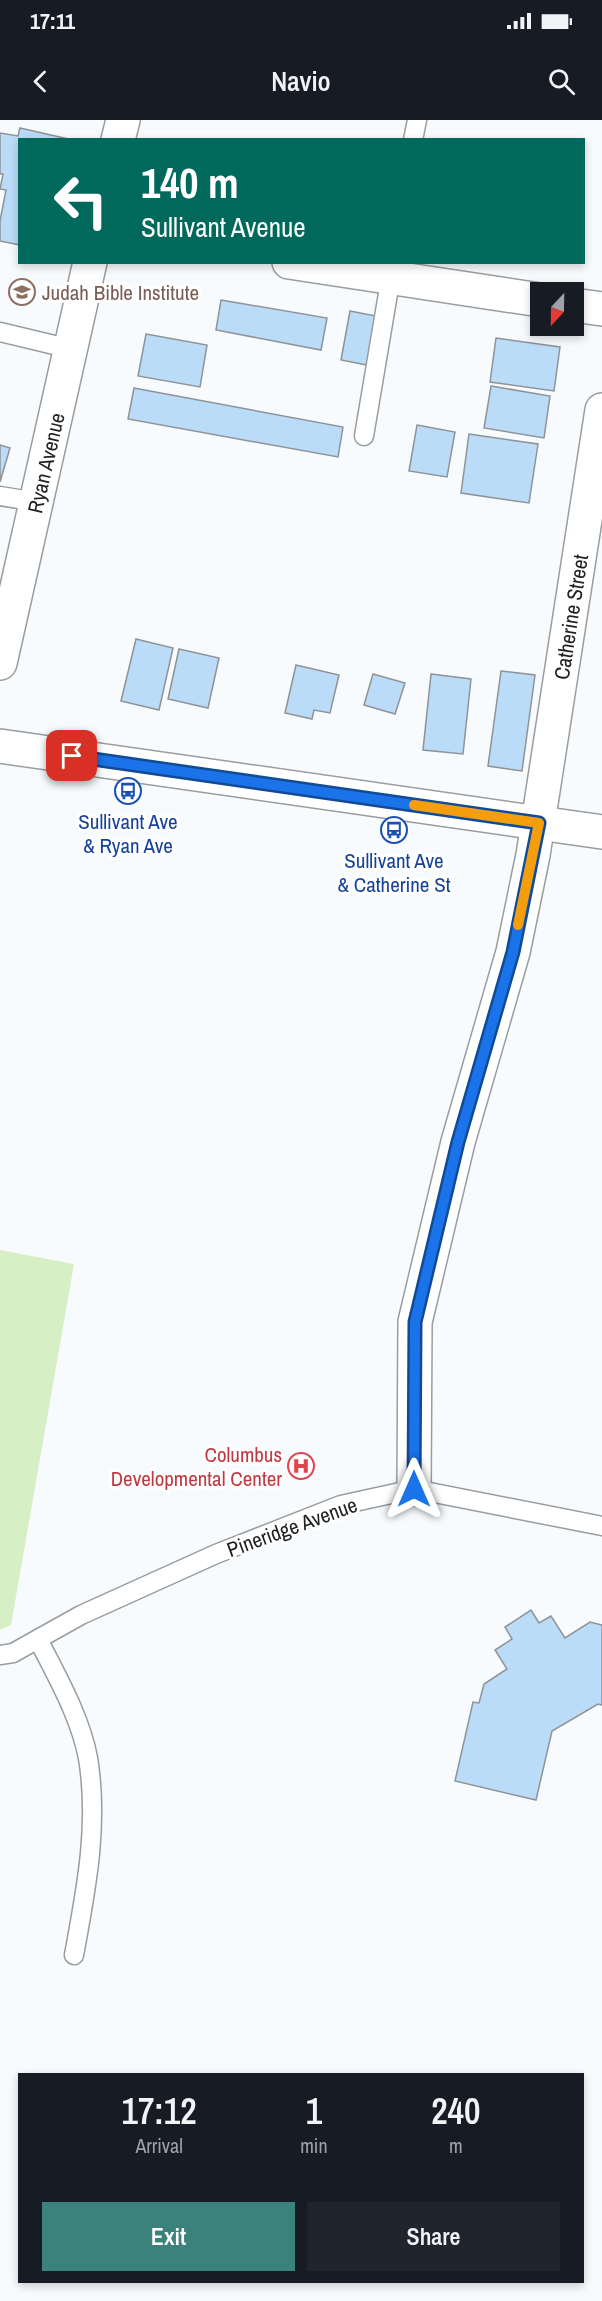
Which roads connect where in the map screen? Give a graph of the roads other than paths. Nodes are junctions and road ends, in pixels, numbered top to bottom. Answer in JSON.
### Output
{"nodes":[{"id":1,"x":123,"y":120,"type":"edge"},
{"id":2,"x":417,"y":120,"type":"edge"},
{"id":3,"x":118,"y":138,"type":"edge"},
{"id":4,"x":413,"y":138,"type":"edge"},
{"id":5,"x":90,"y":264,"type":"edge"},
{"id":6,"x":315,"y":264,"type":"edge"},
{"id":7,"x":392,"y":270,"type":"edge"},
{"id":8,"x":530,"y":298,"type":"edge"},
{"id":9,"x":584,"y":306,"type":"edge"},
{"id":10,"x":602,"y":309,"type":"edge"},
{"id":11,"x":0,"y":332,"type":"edge"},
{"id":12,"x":71,"y":349,"type":"junction"},
{"id":13,"x":602,"y":411,"type":"edge"},
{"id":14,"x":364,"y":436,"type":"dead end"},
{"id":15,"x":0,"y":496,"type":"edge"},
{"id":16,"x":37,"y":502,"type":"junction"},
{"id":17,"x":592,"y":542,"type":"edge"},
{"id":18,"x":0,"y":663,"type":"edge"},
{"id":19,"x":0,"y":746,"type":"edge"},
{"id":20,"x":539,"y":823,"type":"junction"},
{"id":21,"x":602,"y":832,"type":"edge"},
{"id":22,"x":414,"y":1489,"type":"junction"},
{"id":23,"x":602,"y":1526,"type":"edge"},
{"id":24,"x":38,"y":1639,"type":"junction"},
{"id":25,"x":0,"y":1655,"type":"edge"},
{"id":26,"x":74,"y":1955,"type":"dead end"}],
"edges":[{"from":1,"to":3,"type":"street"},
{"from":2,"to":4,"type":"lane"},
{"from":5,"to":12,"type":"street","name":"Ryan Avenue"},
{"from":6,"to":7,"type":"street"},
{"from":7,"to":8,"type":"street"},
{"from":7,"to":14,"type":"lane"},
{"from":9,"to":10,"type":"street"},
{"from":11,"to":12,"type":"lane"},
{"from":12,"to":16,"type":"street","name":"Ryan Avenue"},
{"from":13,"to":17,"type":"street","name":"Catherine Street"},
{"from":15,"to":16,"type":"lane"},
{"from":16,"to":18,"type":"street","name":"Ryan Avenue"},
{"from":17,"to":20,"type":"street","name":"Catherine Street"},
{"from":19,"to":20,"type":"street"},
{"from":20,"to":21,"type":"street"},
{"from":20,"to":22,"type":"street","name":"Catherine Street"},
{"from":22,"to":23,"type":"lane","name":"Pineridge Avenue"},
{"from":22,"to":24,"type":"lane","name":"Pineridge Avenue"},
{"from":24,"to":25,"type":"lane","name":"Pineridge Avenue"},
{"from":24,"to":26,"type":"lane"}]}
